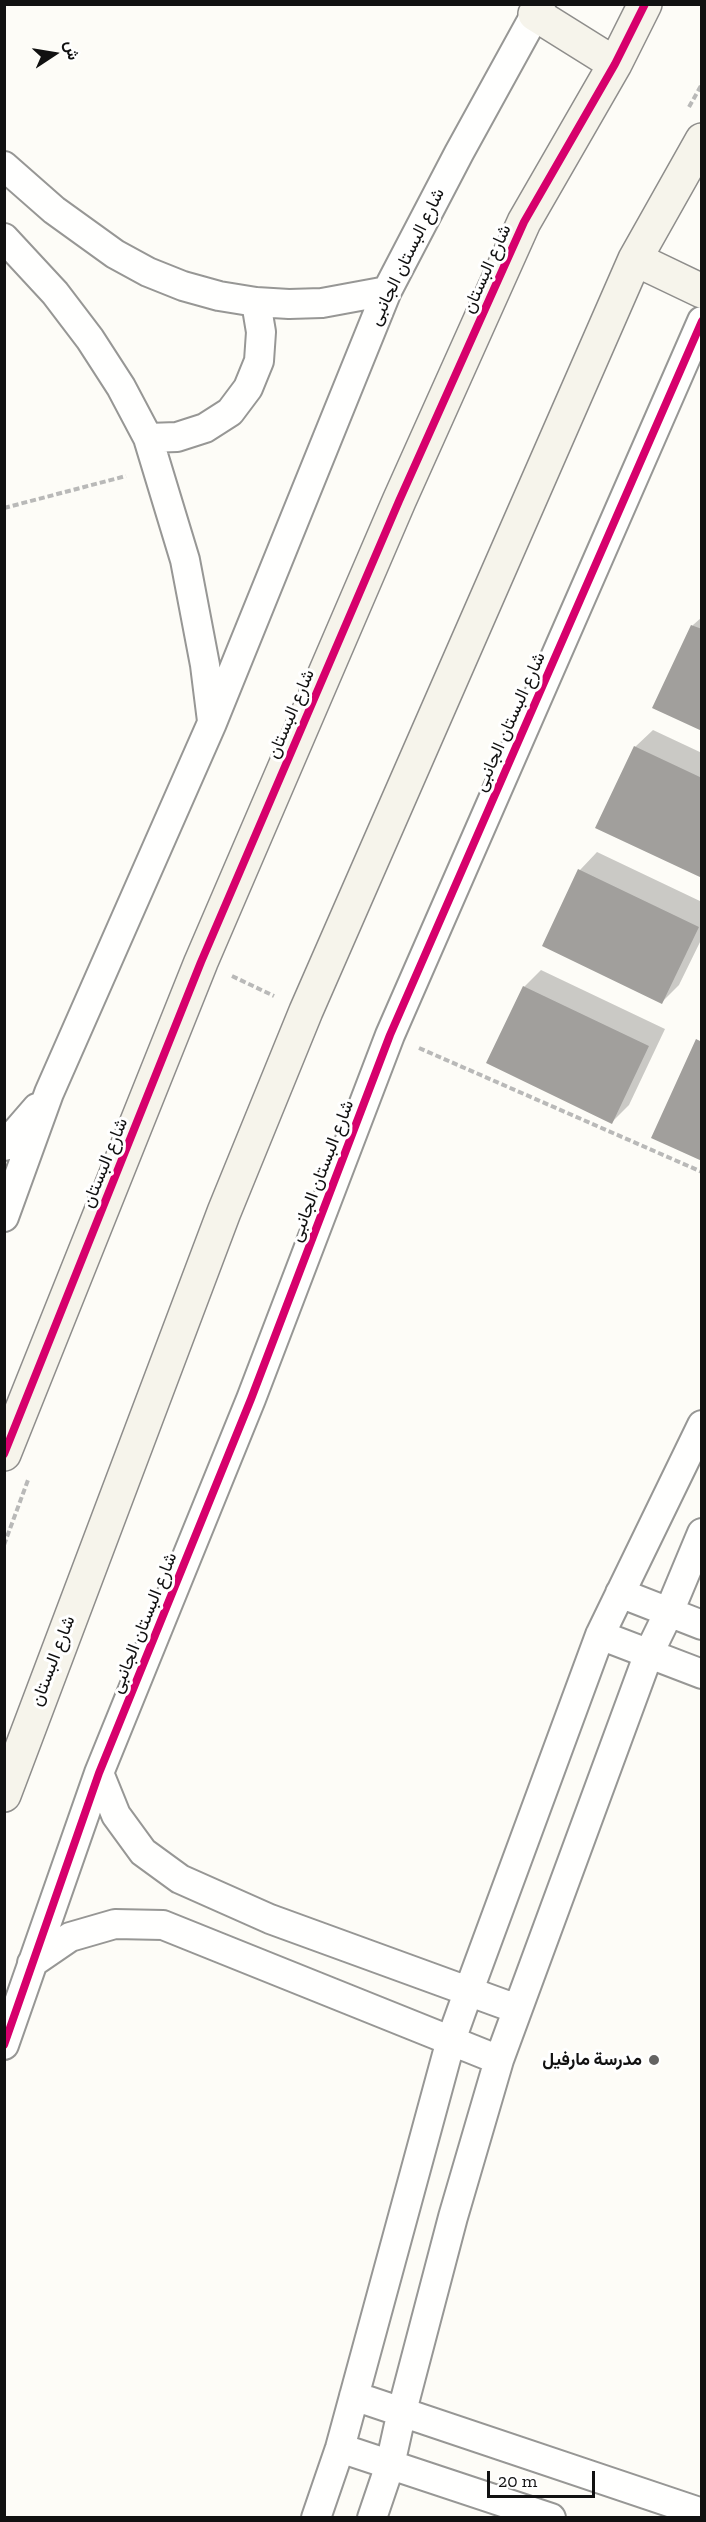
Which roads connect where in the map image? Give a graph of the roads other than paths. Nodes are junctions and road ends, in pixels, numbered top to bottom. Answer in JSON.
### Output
{"nodes":[{"id":1,"x":645,"y":4,"type":"edge"},
{"id":2,"x":538,"y":9,"type":"edge"},
{"id":3,"x":615,"y":64,"type":"junction"},
{"id":4,"x":702,"y":140,"type":"edge"},
{"id":5,"x":4,"y":166,"type":"edge"},
{"id":6,"x":4,"y":238,"type":"edge"},
{"id":7,"x":635,"y":258,"type":"junction"},
{"id":8,"x":387,"y":291,"type":"junction"},
{"id":9,"x":702,"y":291,"type":"edge"},
{"id":10,"x":255,"y":302,"type":"junction"},
{"id":11,"x":702,"y":321,"type":"edge"},
{"id":12,"x":148,"y":438,"type":"junction"},
{"id":13,"x":212,"y":723,"type":"junction"},
{"id":14,"x":50,"y":1093,"type":"junction"},
{"id":15,"x":4,"y":1146,"type":"edge"},
{"id":16,"x":4,"y":1217,"type":"edge"},
{"id":17,"x":702,"y":1425,"type":"edge"},
{"id":18,"x":4,"y":1454,"type":"edge"},
{"id":19,"x":702,"y":1533,"type":"edge"},
{"id":20,"x":620,"y":1593,"type":"junction"},
{"id":21,"x":669,"y":1612,"type":"junction"},
{"id":22,"x":702,"y":1625,"type":"edge"},
{"id":23,"x":600,"y":1635,"type":"junction"},
{"id":24,"x":648,"y":1653,"type":"junction"},
{"id":25,"x":702,"y":1674,"type":"edge"},
{"id":26,"x":99,"y":1773,"type":"junction"},
{"id":27,"x":4,"y":1795,"type":"edge"},
{"id":28,"x":32,"y":1963,"type":"junction"},
{"id":29,"x":469,"y":1990,"type":"junction"},
{"id":30,"x":517,"y":2009,"type":"junction"},
{"id":31,"x":452,"y":2040,"type":"junction"},
{"id":32,"x":4,"y":2045,"type":"edge"},
{"id":33,"x":499,"y":2060,"type":"junction"},
{"id":34,"x":354,"y":2396,"type":"junction"},
{"id":35,"x":402,"y":2411,"type":"junction"},
{"id":36,"x":340,"y":2448,"type":"junction"},
{"id":37,"x":390,"y":2465,"type":"junction"},
{"id":38,"x":702,"y":2513,"type":"edge"},
{"id":39,"x":316,"y":2517,"type":"edge"},
{"id":40,"x":372,"y":2517,"type":"edge"},
{"id":41,"x":550,"y":2517,"type":"edge"}],
"edges":[{"from":1,"to":3,"type":"street","name":"شارع البستان"},
{"from":2,"to":3,"type":"street"},
{"from":2,"to":8,"type":"street","name":"شارع البستان الجانبى"},
{"from":3,"to":18,"type":"street","name":"شارع البستان"},
{"from":4,"to":7,"type":"street","name":"شارع البستان"},
{"from":5,"to":10,"type":"street"},
{"from":6,"to":12,"type":"street"},
{"from":7,"to":9,"type":"street"},
{"from":7,"to":27,"type":"street","name":"شارع البستان"},
{"from":8,"to":10,"type":"street"},
{"from":8,"to":13,"type":"street","name":"شارع البستان الجانبى"},
{"from":10,"to":12,"type":"street"},
{"from":11,"to":26,"type":"street","name":"شارع البستان الجانبى"},
{"from":12,"to":13,"type":"street"},
{"from":13,"to":14,"type":"street","name":"شارع البستان الجانبى"},
{"from":14,"to":15,"type":"street"},
{"from":14,"to":16,"type":"street","name":"شارع البستان الجانبى"},
{"from":17,"to":20,"type":"street"},
{"from":19,"to":21,"type":"street"},
{"from":20,"to":21,"type":"street"},
{"from":20,"to":23,"type":"street"},
{"from":21,"to":22,"type":"street"},
{"from":21,"to":24,"type":"street"},
{"from":23,"to":24,"type":"street"},
{"from":23,"to":29,"type":"street"},
{"from":24,"to":25,"type":"street"},
{"from":24,"to":30,"type":"street"},
{"from":26,"to":28,"type":"street","name":"شارع البستان الجانبى"},
{"from":26,"to":29,"type":"street"},
{"from":28,"to":31,"type":"street"},
{"from":28,"to":32,"type":"street","name":"شارع البستان الجانبى"},
{"from":29,"to":30,"type":"street"},
{"from":29,"to":31,"type":"street"},
{"from":30,"to":33,"type":"street"},
{"from":31,"to":33,"type":"street"},
{"from":31,"to":34,"type":"street"},
{"from":33,"to":35,"type":"street"},
{"from":34,"to":35,"type":"street"},
{"from":34,"to":36,"type":"street"},
{"from":35,"to":37,"type":"street"},
{"from":35,"to":38,"type":"street"},
{"from":36,"to":37,"type":"street"},
{"from":36,"to":39,"type":"street"},
{"from":37,"to":40,"type":"street"},
{"from":37,"to":41,"type":"street"}]}
